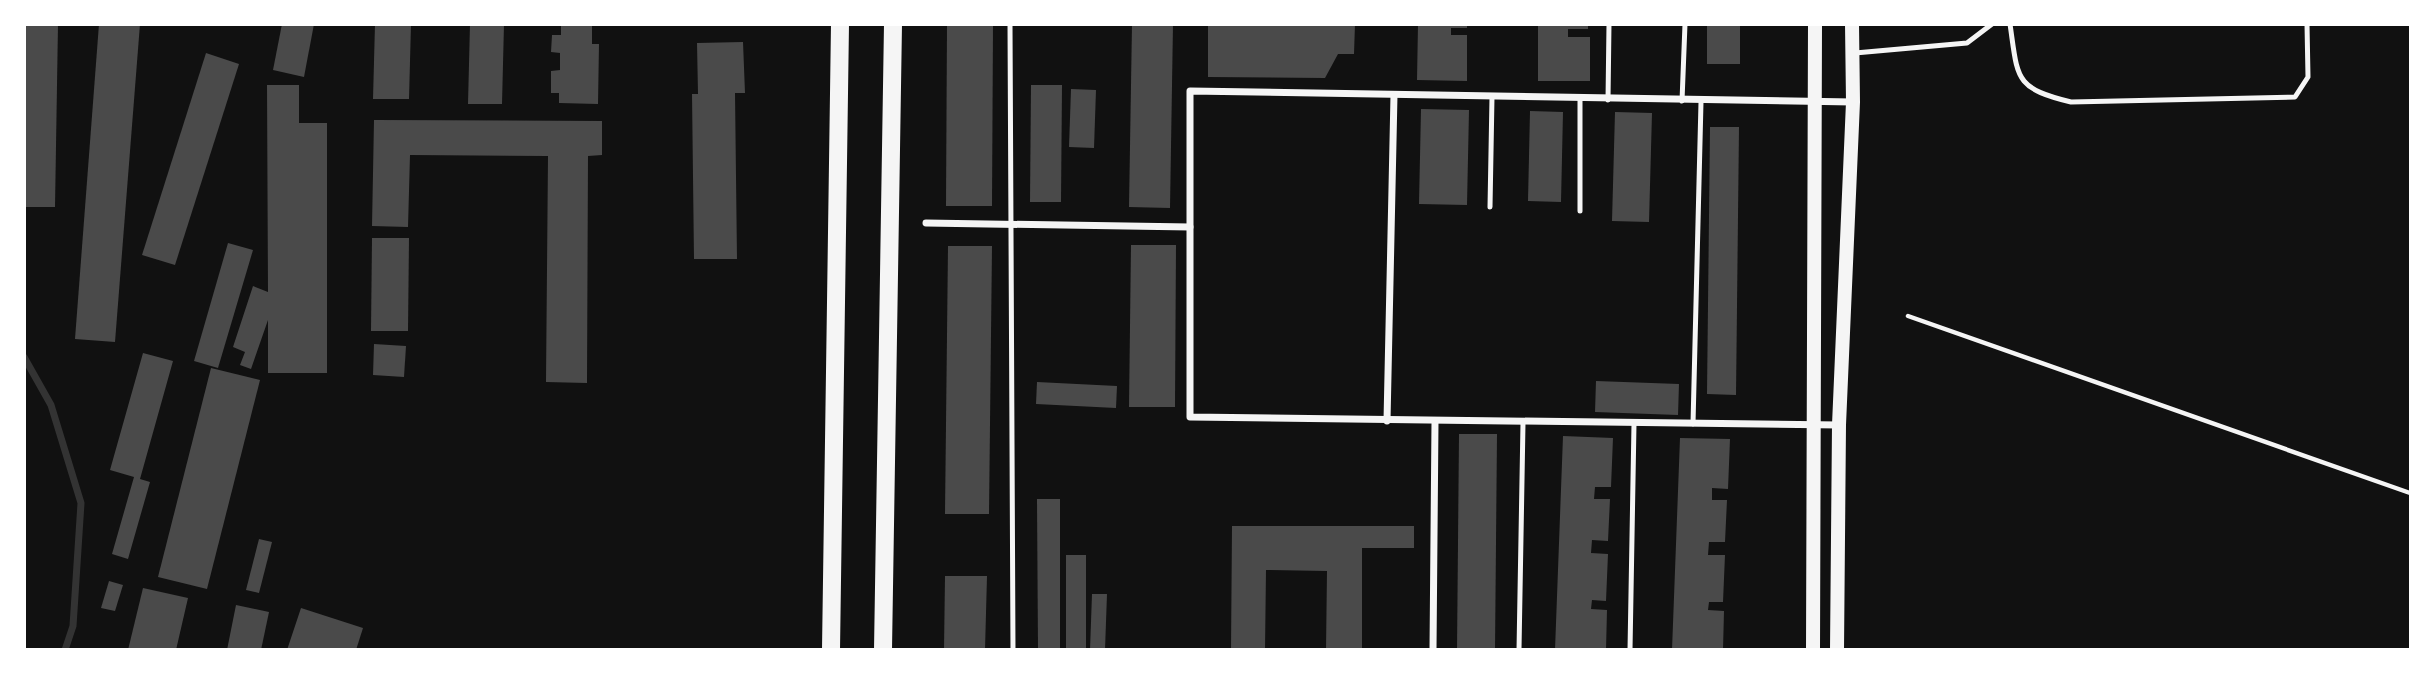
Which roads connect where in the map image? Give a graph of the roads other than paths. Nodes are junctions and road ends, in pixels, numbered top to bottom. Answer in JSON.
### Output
{"nodes":[{"id":1,"x":840,"y":24,"type":"edge"},
{"id":2,"x":892,"y":24,"type":"edge"},
{"id":3,"x":1010,"y":24,"type":"edge"},
{"id":4,"x":1609,"y":24,"type":"edge"},
{"id":5,"x":1685,"y":24,"type":"edge"},
{"id":6,"x":1815,"y":24,"type":"edge"},
{"id":7,"x":1852,"y":24,"type":"edge"},
{"id":8,"x":1992,"y":24,"type":"edge"},
{"id":9,"x":2010,"y":24,"type":"edge"},
{"id":10,"x":2307,"y":24,"type":"edge"},
{"id":11,"x":1852,"y":54,"type":"junction"},
{"id":12,"x":1394,"y":95,"type":"junction"},
{"id":13,"x":1492,"y":97,"type":"junction"},
{"id":14,"x":1580,"y":99,"type":"junction"},
{"id":15,"x":1608,"y":100,"type":"junction"},
{"id":16,"x":1682,"y":101,"type":"junction"},
{"id":17,"x":1701,"y":102,"type":"junction"},
{"id":18,"x":1853,"y":102,"type":"junction"},
{"id":19,"x":1817,"y":104,"type":"junction"},
{"id":20,"x":1490,"y":207,"type":"dead end"},
{"id":21,"x":1580,"y":211,"type":"dead end"},
{"id":22,"x":926,"y":223,"type":"dead end"},
{"id":23,"x":1011,"y":224,"type":"junction"},
{"id":24,"x":1190,"y":227,"type":"junction"},
{"id":25,"x":1387,"y":421,"type":"junction"},
{"id":26,"x":1435,"y":422,"type":"junction"},
{"id":27,"x":1524,"y":422,"type":"junction"},
{"id":28,"x":1634,"y":424,"type":"junction"},
{"id":29,"x":1693,"y":424,"type":"junction"},
{"id":30,"x":1814,"y":425,"type":"junction"},
{"id":31,"x":1839,"y":425,"type":"junction"},
{"id":32,"x":831,"y":649,"type":"edge"},
{"id":33,"x":883,"y":649,"type":"edge"},
{"id":34,"x":1013,"y":649,"type":"edge"},
{"id":35,"x":1433,"y":649,"type":"edge"},
{"id":36,"x":1519,"y":649,"type":"edge"},
{"id":37,"x":1630,"y":649,"type":"edge"},
{"id":38,"x":1813,"y":649,"type":"edge"},
{"id":39,"x":1837,"y":649,"type":"edge"}],
"edges":[{"from":1,"to":32,"type":"main road"},
{"from":2,"to":33,"type":"main road"},
{"from":3,"to":23,"type":"lane"},
{"from":4,"to":15,"type":"lane"},
{"from":5,"to":16,"type":"lane"},
{"from":6,"to":19,"type":"main road"},
{"from":7,"to":11,"type":"main road"},
{"from":8,"to":11,"type":"lane"},
{"from":9,"to":10,"type":"lane"},
{"from":11,"to":18,"type":"main road"},
{"from":12,"to":13,"type":"street"},
{"from":12,"to":24,"type":"street"},
{"from":12,"to":25,"type":"street"},
{"from":13,"to":14,"type":"street"},
{"from":13,"to":20,"type":"lane"},
{"from":14,"to":15,"type":"street"},
{"from":14,"to":21,"type":"lane"},
{"from":15,"to":16,"type":"street"},
{"from":16,"to":17,"type":"street"},
{"from":17,"to":19,"type":"street"},
{"from":17,"to":29,"type":"lane"},
{"from":18,"to":19,"type":"street"},
{"from":18,"to":31,"type":"main road"},
{"from":19,"to":30,"type":"main road"},
{"from":22,"to":23,"type":"street"},
{"from":23,"to":24,"type":"street"},
{"from":23,"to":34,"type":"lane"},
{"from":24,"to":25,"type":"street"},
{"from":25,"to":26,"type":"street"},
{"from":26,"to":27,"type":"street"},
{"from":26,"to":35,"type":"street"},
{"from":27,"to":28,"type":"street"},
{"from":27,"to":36,"type":"lane"},
{"from":28,"to":29,"type":"street"},
{"from":28,"to":37,"type":"lane"},
{"from":29,"to":30,"type":"street"},
{"from":30,"to":31,"type":"street"},
{"from":30,"to":38,"type":"main road"},
{"from":31,"to":39,"type":"main road"}]}
